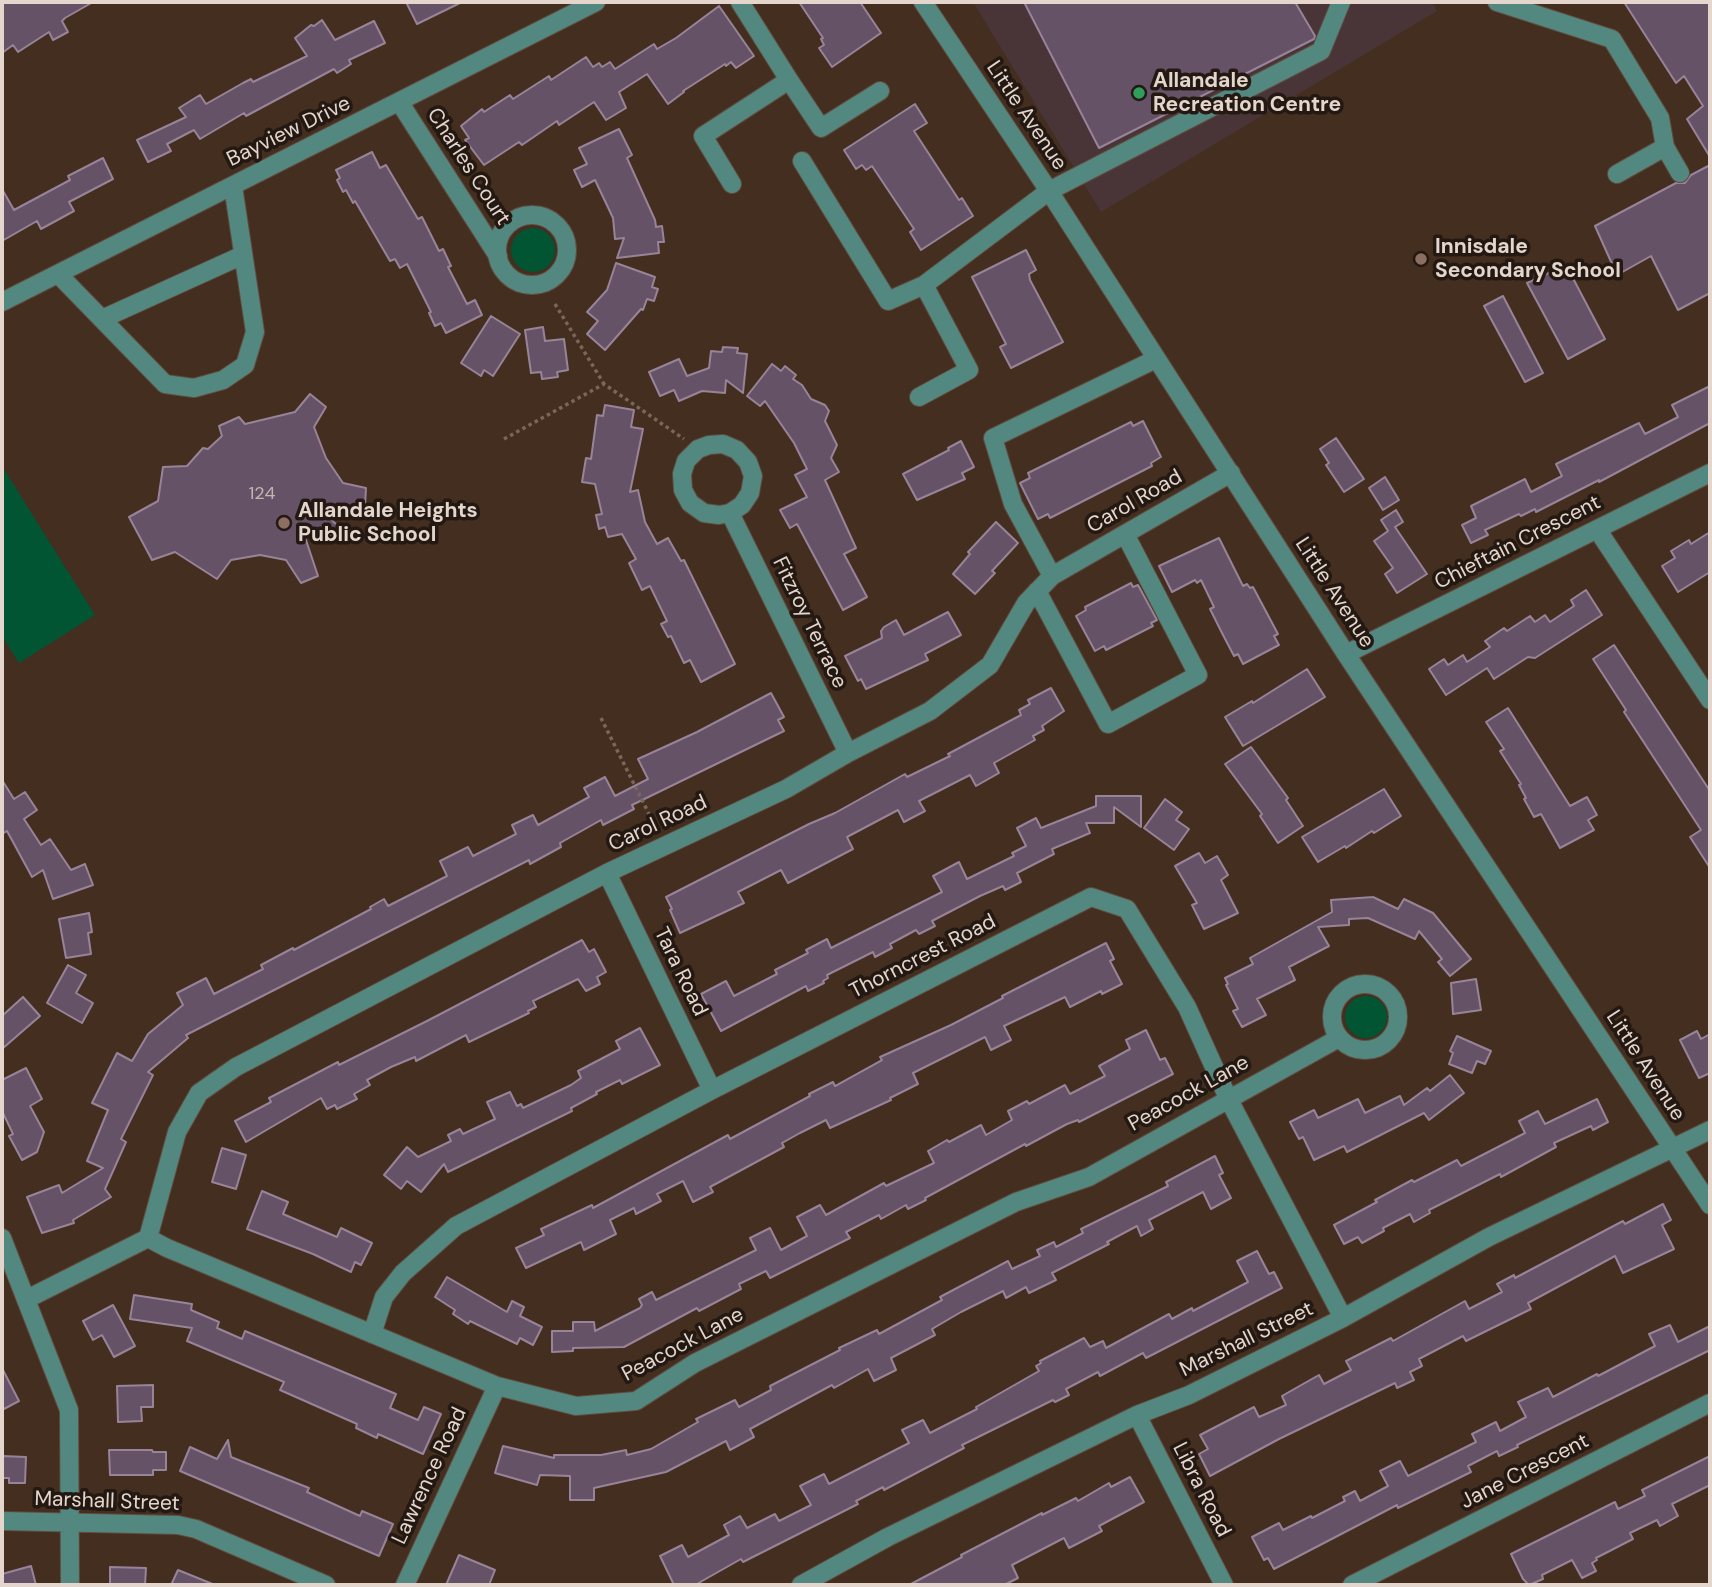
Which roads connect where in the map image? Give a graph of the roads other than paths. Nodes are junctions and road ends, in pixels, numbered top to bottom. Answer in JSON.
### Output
{"nodes":[{"id":1,"x":596,"y":2,"type":"edge"},
{"id":2,"x":740,"y":2,"type":"edge"},
{"id":3,"x":923,"y":2,"type":"edge"},
{"id":4,"x":1341,"y":2,"type":"edge"},
{"id":5,"x":1497,"y":2,"type":"edge"},
{"id":6,"x":789,"y":80,"type":"junction"},
{"id":7,"x":880,"y":91,"type":"dead end"},
{"id":8,"x":400,"y":103,"type":"junction"},
{"id":9,"x":1665,"y":147,"type":"junction"},
{"id":10,"x":802,"y":161,"type":"dead end"},
{"id":11,"x":1680,"y":173,"type":"dead end"},
{"id":12,"x":1617,"y":174,"type":"dead end"},
{"id":13,"x":732,"y":184,"type":"dead end"},
{"id":14,"x":233,"y":186,"type":"junction"},
{"id":15,"x":1049,"y":191,"type":"junction"},
{"id":16,"x":243,"y":255,"type":"junction"},
{"id":17,"x":498,"y":256,"type":"junction"},
{"id":18,"x":58,"y":274,"type":"junction"},
{"id":19,"x":924,"y":285,"type":"junction"},
{"id":20,"x":2,"y":302,"type":"edge"},
{"id":21,"x":102,"y":319,"type":"junction"},
{"id":22,"x":1156,"y":359,"type":"junction"},
{"id":23,"x":919,"y":397,"type":"dead end"},
{"id":24,"x":1231,"y":473,"type":"junction"},
{"id":25,"x":1710,"y":473,"type":"edge"},
{"id":26,"x":730,"y":513,"type":"junction"},
{"id":27,"x":1597,"y":529,"type":"junction"},
{"id":28,"x":1125,"y":534,"type":"junction"},
{"id":29,"x":1052,"y":576,"type":"junction"},
{"id":30,"x":1037,"y":591,"type":"junction"},
{"id":31,"x":1346,"y":654,"type":"junction"},
{"id":32,"x":1710,"y":700,"type":"edge"},
{"id":33,"x":848,"y":753,"type":"junction"},
{"id":34,"x":607,"y":873,"type":"junction"},
{"id":35,"x":1339,"y":1038,"type":"dead end"},
{"id":36,"x":712,"y":1090,"type":"junction"},
{"id":37,"x":1228,"y":1098,"type":"junction"},
{"id":38,"x":1710,"y":1130,"type":"edge"},
{"id":39,"x":1672,"y":1149,"type":"junction"},
{"id":40,"x":1710,"y":1205,"type":"edge"},
{"id":41,"x":2,"y":1238,"type":"edge"},
{"id":42,"x":148,"y":1238,"type":"junction"},
{"id":43,"x":27,"y":1299,"type":"junction"},
{"id":44,"x":1343,"y":1318,"type":"junction"},
{"id":45,"x":372,"y":1334,"type":"junction"},
{"id":46,"x":496,"y":1386,"type":"junction"},
{"id":47,"x":1710,"y":1403,"type":"edge"},
{"id":48,"x":1137,"y":1415,"type":"junction"},
{"id":49,"x":2,"y":1521,"type":"edge"},
{"id":50,"x":70,"y":1522,"type":"junction"},
{"id":51,"x":1359,"y":1584,"type":"edge"},
{"id":52,"x":70,"y":1585,"type":"edge"},
{"id":53,"x":326,"y":1585,"type":"edge"},
{"id":54,"x":405,"y":1585,"type":"edge"},
{"id":55,"x":801,"y":1585,"type":"edge"},
{"id":56,"x":1224,"y":1585,"type":"edge"}],
"edges":[{"from":1,"to":8,"type":"street","name":"Bayview Drive"},
{"from":2,"to":6,"type":"street"},
{"from":3,"to":15,"type":"street","name":"Little Avenue"},
{"from":4,"to":15,"type":"street"},
{"from":5,"to":9,"type":"street"},
{"from":6,"to":7,"type":"street"},
{"from":6,"to":13,"type":"street"},
{"from":8,"to":14,"type":"street","name":"Bayview Drive"},
{"from":8,"to":17,"type":"street","name":"Charles Court"},
{"from":9,"to":11,"type":"street"},
{"from":9,"to":12,"type":"street"},
{"from":10,"to":19,"type":"street"},
{"from":14,"to":16,"type":"street"},
{"from":14,"to":18,"type":"street","name":"Bayview Drive"},
{"from":15,"to":19,"type":"street"},
{"from":15,"to":22,"type":"street","name":"Little Avenue"},
{"from":16,"to":21,"type":"street"},
{"from":16,"to":21,"type":"street"},
{"from":17,"to":17,"type":"street","name":"Charles Court"},
{"from":18,"to":20,"type":"street","name":"Bayview Drive"},
{"from":18,"to":21,"type":"street"},
{"from":19,"to":23,"type":"street"},
{"from":22,"to":24,"type":"street","name":"Little Avenue"},
{"from":22,"to":29,"type":"street"},
{"from":24,"to":28,"type":"street","name":"Carol Road"},
{"from":24,"to":31,"type":"street","name":"Little Avenue"},
{"from":25,"to":27,"type":"street","name":"Chieftain Crescent"},
{"from":26,"to":26,"type":"street"},
{"from":26,"to":33,"type":"street","name":"Fitzroy Terrace"},
{"from":27,"to":31,"type":"street","name":"Chieftain Crescent"},
{"from":27,"to":32,"type":"street"},
{"from":28,"to":29,"type":"street","name":"Carol Road"},
{"from":28,"to":30,"type":"street"},
{"from":29,"to":30,"type":"street","name":"Carol Road"},
{"from":30,"to":33,"type":"street","name":"Carol Road"},
{"from":31,"to":39,"type":"street","name":"Little Avenue"},
{"from":33,"to":34,"type":"street","name":"Carol Road"},
{"from":34,"to":36,"type":"street","name":"Tara Road"},
{"from":34,"to":42,"type":"street","name":"Carol Road"},
{"from":35,"to":37,"type":"street","name":"Peacock Lane"},
{"from":36,"to":37,"type":"street","name":"Thorncrest Road"},
{"from":36,"to":45,"type":"street","name":"Thorncrest Road"},
{"from":37,"to":44,"type":"street","name":"Thorncrest Road"},
{"from":37,"to":46,"type":"street","name":"Peacock Lane"},
{"from":38,"to":39,"type":"street","name":"Marshall Street"},
{"from":39,"to":40,"type":"street","name":"Little Avenue"},
{"from":39,"to":44,"type":"street","name":"Marshall Street"},
{"from":41,"to":43,"type":"street"},
{"from":42,"to":43,"type":"street"},
{"from":42,"to":45,"type":"street","name":"Peacock Lane"},
{"from":43,"to":50,"type":"street"},
{"from":44,"to":48,"type":"street","name":"Marshall Street"},
{"from":45,"to":46,"type":"street","name":"Peacock Lane"},
{"from":46,"to":54,"type":"street","name":"Lawrence Road"},
{"from":47,"to":51,"type":"street","name":"Jane Crescent"},
{"from":48,"to":55,"type":"street","name":"Marshall Street"},
{"from":48,"to":56,"type":"street","name":"Libra Road"},
{"from":49,"to":50,"type":"street","name":"Marshall Street"},
{"from":50,"to":52,"type":"street"},
{"from":50,"to":53,"type":"street","name":"Marshall Street"}]}
